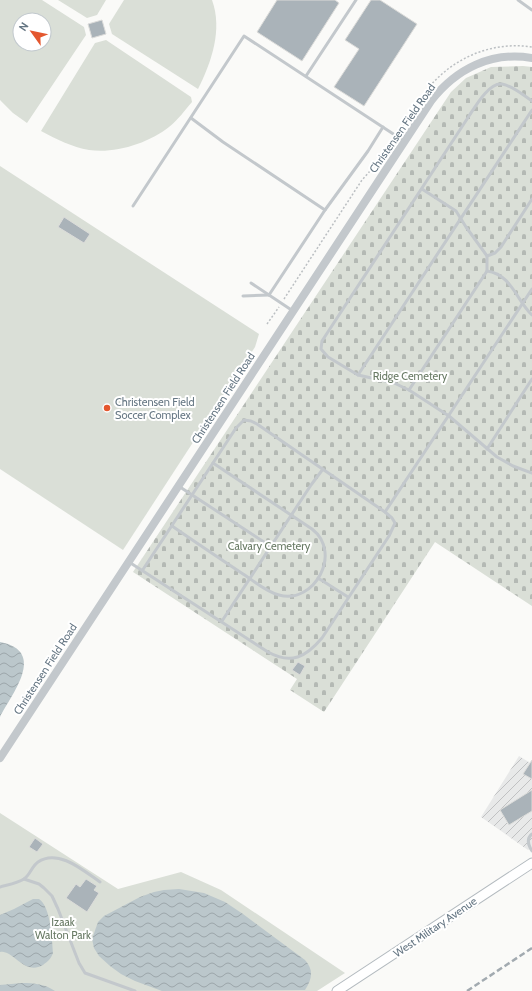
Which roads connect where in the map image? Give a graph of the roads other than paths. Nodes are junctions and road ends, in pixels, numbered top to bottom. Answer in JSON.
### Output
{"nodes":[{"id":1,"x":356,"y":0,"type":"edge"},
{"id":2,"x":518,"y":0,"type":"edge"},
{"id":3,"x":532,"y":10,"type":"edge"},
{"id":4,"x":532,"y":58,"type":"edge"},
{"id":5,"x":306,"y":76,"type":"junction"},
{"id":6,"x":532,"y":101,"type":"edge"},
{"id":7,"x":532,"y":110,"type":"edge"},
{"id":8,"x":191,"y":118,"type":"junction"},
{"id":9,"x":383,"y":127,"type":"junction"},
{"id":10,"x":404,"y":140,"type":"junction"},
{"id":11,"x":422,"y":188,"type":"junction"},
{"id":12,"x":532,"y":199,"type":"edge"},
{"id":13,"x":133,"y":206,"type":"dead end"},
{"id":14,"x":325,"y":210,"type":"junction"},
{"id":15,"x":461,"y":218,"type":"junction"},
{"id":16,"x":487,"y":256,"type":"junction"},
{"id":17,"x":487,"y":271,"type":"junction"},
{"id":18,"x":251,"y":283,"type":"dead end"},
{"id":19,"x":532,"y":289,"type":"edge"},
{"id":20,"x":269,"y":295,"type":"junction"},
{"id":21,"x":243,"y":296,"type":"dead end"},
{"id":22,"x":523,"y":303,"type":"junction"},
{"id":23,"x":293,"y":311,"type":"junction"},
{"id":24,"x":518,"y":311,"type":"junction"},
{"id":25,"x":528,"y":311,"type":"junction"},
{"id":26,"x":532,"y":315,"type":"edge"},
{"id":27,"x":358,"y":375,"type":"junction"},
{"id":28,"x":532,"y":380,"type":"edge"},
{"id":29,"x":409,"y":390,"type":"junction"},
{"id":30,"x":449,"y":416,"type":"junction"},
{"id":31,"x":487,"y":449,"type":"junction"},
{"id":32,"x":213,"y":464,"type":"junction"},
{"id":33,"x":323,"y":469,"type":"junction"},
{"id":34,"x":531,"y":471,"type":"edge"},
{"id":35,"x":178,"y":486,"type":"junction"},
{"id":36,"x":192,"y":495,"type":"junction"},
{"id":37,"x":385,"y":512,"type":"junction"},
{"id":38,"x":291,"y":515,"type":"junction"},
{"id":39,"x":172,"y":526,"type":"junction"},
{"id":40,"x":270,"y":546,"type":"junction"},
{"id":41,"x":129,"y":562,"type":"junction"},
{"id":42,"x":142,"y":571,"type":"junction"},
{"id":43,"x":249,"y":578,"type":"junction"},
{"id":44,"x":318,"y":578,"type":"junction"},
{"id":45,"x":348,"y":598,"type":"junction"},
{"id":46,"x":222,"y":621,"type":"junction"},
{"id":47,"x":0,"y":758,"type":"edge"},
{"id":48,"x":532,"y":834,"type":"edge"},
{"id":49,"x":532,"y":851,"type":"edge"},
{"id":50,"x":532,"y":863,"type":"edge"},
{"id":51,"x":24,"y":879,"type":"junction"},
{"id":52,"x":100,"y":882,"type":"dead end"},
{"id":53,"x":0,"y":887,"type":"edge"},
{"id":54,"x":135,"y":991,"type":"edge"},
{"id":55,"x":337,"y":991,"type":"edge"}],
"edges":[{"from":1,"to":5,"type":"lane"},
{"from":2,"to":3,"type":"lane"},
{"from":4,"to":10,"type":"street","name":"Christensen Field Road"},
{"from":5,"to":8,"type":"lane"},
{"from":5,"to":9,"type":"lane"},
{"from":6,"to":11,"type":"lane"},
{"from":7,"to":15,"type":"lane"},
{"from":8,"to":13,"type":"lane"},
{"from":8,"to":14,"type":"lane"},
{"from":9,"to":10,"type":"lane"},
{"from":9,"to":14,"type":"lane"},
{"from":10,"to":23,"type":"street","name":"Christensen Field Road"},
{"from":11,"to":15,"type":"lane"},
{"from":11,"to":27,"type":"lane"},
{"from":12,"to":16,"type":"lane"},
{"from":14,"to":20,"type":"lane"},
{"from":15,"to":16,"type":"lane"},
{"from":15,"to":27,"type":"lane"},
{"from":16,"to":17,"type":"lane"},
{"from":17,"to":22,"type":"lane"},
{"from":17,"to":29,"type":"lane"},
{"from":18,"to":20,"type":"lane"},
{"from":19,"to":22,"type":"lane"},
{"from":20,"to":21,"type":"lane"},
{"from":20,"to":23,"type":"lane"},
{"from":22,"to":24,"type":"lane"},
{"from":22,"to":25,"type":"lane"},
{"from":23,"to":35,"type":"street","name":"Christensen Field Road"},
{"from":24,"to":25,"type":"lane"},
{"from":24,"to":30,"type":"lane"},
{"from":25,"to":26,"type":"lane"},
{"from":27,"to":29,"type":"lane"},
{"from":28,"to":31,"type":"lane"},
{"from":29,"to":30,"type":"lane"},
{"from":30,"to":31,"type":"lane"},
{"from":30,"to":37,"type":"lane"},
{"from":31,"to":34,"type":"lane"},
{"from":32,"to":33,"type":"lane"},
{"from":32,"to":36,"type":"lane"},
{"from":32,"to":38,"type":"lane"},
{"from":33,"to":37,"type":"lane"},
{"from":33,"to":38,"type":"lane"},
{"from":35,"to":36,"type":"lane"},
{"from":35,"to":41,"type":"street","name":"Christensen Field Road"},
{"from":36,"to":39,"type":"lane"},
{"from":36,"to":40,"type":"lane"},
{"from":37,"to":45,"type":"lane"},
{"from":38,"to":40,"type":"lane"},
{"from":38,"to":44,"type":"lane"},
{"from":39,"to":42,"type":"lane"},
{"from":39,"to":43,"type":"lane"},
{"from":40,"to":43,"type":"lane"},
{"from":41,"to":42,"type":"lane"},
{"from":41,"to":47,"type":"street","name":"Christensen Field Road"},
{"from":42,"to":46,"type":"lane"},
{"from":43,"to":44,"type":"lane"},
{"from":43,"to":46,"type":"lane"},
{"from":44,"to":45,"type":"lane"},
{"from":45,"to":46,"type":"lane"},
{"from":48,"to":49,"type":"lane"},
{"from":50,"to":55,"type":"main road","name":"West Military Avenue"},
{"from":51,"to":52,"type":"lane"},
{"from":51,"to":53,"type":"lane"},
{"from":51,"to":54,"type":"lane"}]}
